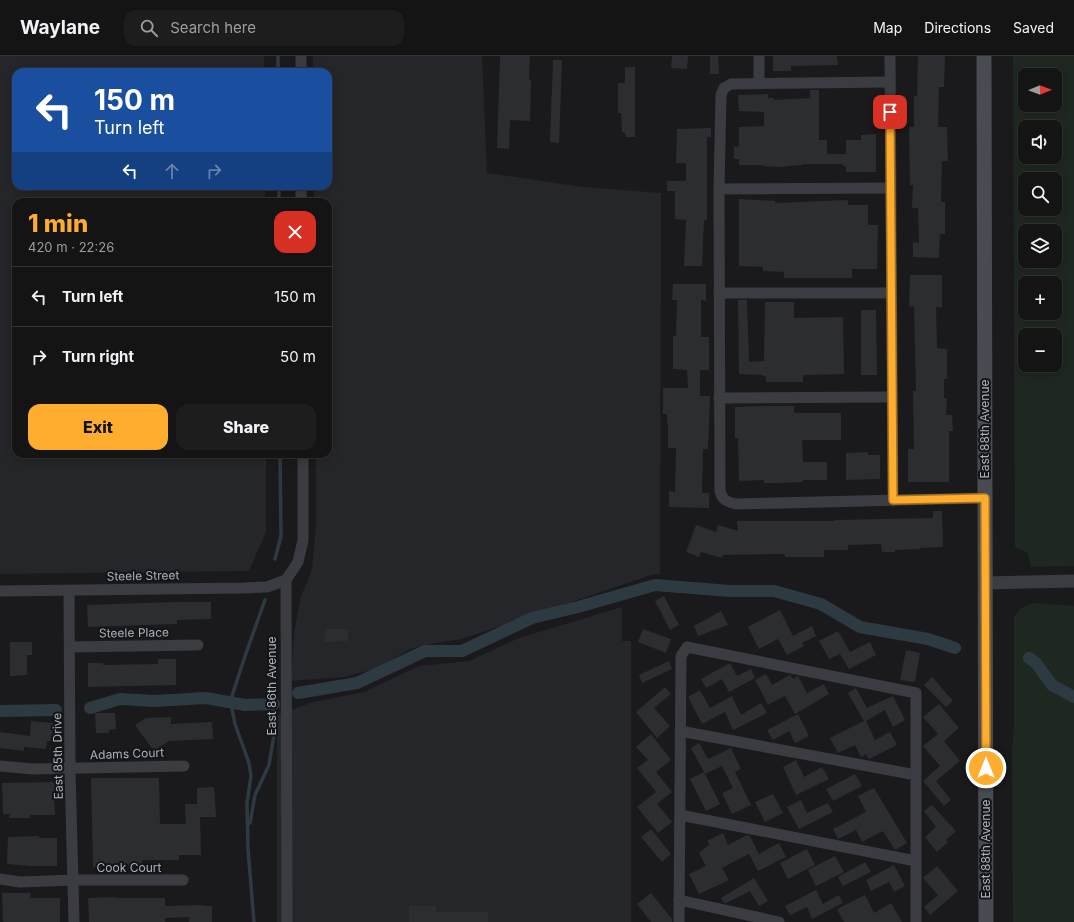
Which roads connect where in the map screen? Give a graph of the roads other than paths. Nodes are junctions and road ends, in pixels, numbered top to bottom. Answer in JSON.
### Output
{"nodes":[{"id":1,"x":301,"y":56,"type":"edge"},
{"id":2,"x":759,"y":56,"type":"edge"},
{"id":3,"x":890,"y":56,"type":"edge"},
{"id":4,"x":984,"y":56,"type":"edge"},
{"id":5,"x":301,"y":68,"type":"edge"},
{"id":6,"x":759,"y":82,"type":"junction"},
{"id":7,"x":890,"y":82,"type":"junction"},
{"id":8,"x":890,"y":188,"type":"junction"},
{"id":9,"x":719,"y":189,"type":"junction"},
{"id":10,"x":891,"y":292,"type":"junction"},
{"id":11,"x":719,"y":293,"type":"junction"},
{"id":12,"x":892,"y":397,"type":"junction"},
{"id":13,"x":719,"y":398,"type":"junction"},
{"id":14,"x":303,"y":458,"type":"edge"},
{"id":15,"x":985,"y":498,"type":"junction"},
{"id":16,"x":893,"y":500,"type":"junction"},
{"id":17,"x":286,"y":580,"type":"junction"},
{"id":18,"x":1074,"y":581,"type":"edge"},
{"id":19,"x":986,"y":583,"type":"junction"},
{"id":20,"x":70,"y":590,"type":"junction"},
{"id":21,"x":0,"y":591,"type":"edge"},
{"id":22,"x":198,"y":645,"type":"dead end"},
{"id":23,"x":70,"y":647,"type":"junction"},
{"id":24,"x":680,"y":731,"type":"junction"},
{"id":25,"x":0,"y":766,"type":"edge"},
{"id":26,"x":184,"y":766,"type":"dead end"},
{"id":27,"x":70,"y":769,"type":"junction"},
{"id":28,"x":916,"y":775,"type":"junction"},
{"id":29,"x":680,"y":815,"type":"junction"},
{"id":30,"x":916,"y":861,"type":"junction"},
{"id":31,"x":0,"y":879,"type":"edge"},
{"id":32,"x":74,"y":880,"type":"junction"},
{"id":33,"x":183,"y":880,"type":"dead end"},
{"id":34,"x":679,"y":900,"type":"junction"},
{"id":35,"x":74,"y":922,"type":"edge"},
{"id":36,"x":286,"y":922,"type":"edge"},
{"id":37,"x":679,"y":922,"type":"edge"},
{"id":38,"x":779,"y":922,"type":"edge"},
{"id":39,"x":916,"y":922,"type":"edge"},
{"id":40,"x":986,"y":922,"type":"edge"}],
"edges":[{"from":1,"to":5,"type":"street"},
{"from":2,"to":6,"type":"street"},
{"from":3,"to":7,"type":"street"},
{"from":4,"to":15,"type":"main road","name":"East 88th Avenue"},
{"from":6,"to":7,"type":"street"},
{"from":6,"to":9,"type":"street"},
{"from":7,"to":8,"type":"street"},
{"from":8,"to":9,"type":"street"},
{"from":8,"to":10,"type":"street"},
{"from":9,"to":11,"type":"street"},
{"from":10,"to":11,"type":"street"},
{"from":10,"to":12,"type":"street"},
{"from":11,"to":13,"type":"street"},
{"from":12,"to":13,"type":"street"},
{"from":12,"to":16,"type":"street"},
{"from":13,"to":16,"type":"street"},
{"from":14,"to":17,"type":"street"},
{"from":15,"to":16,"type":"street"},
{"from":15,"to":19,"type":"main road","name":"East 88th Avenue"},
{"from":17,"to":20,"type":"street","name":"Steele Street"},
{"from":17,"to":36,"type":"street","name":"East 86th Avenue"},
{"from":18,"to":19,"type":"street"},
{"from":19,"to":40,"type":"main road","name":"East 88th Avenue"},
{"from":20,"to":21,"type":"street","name":"Steele Street"},
{"from":20,"to":23,"type":"street","name":"East 85th Drive"},
{"from":22,"to":23,"type":"street","name":"Steele Place"},
{"from":23,"to":27,"type":"street","name":"East 85th Drive"},
{"from":24,"to":28,"type":"street"},
{"from":24,"to":28,"type":"street"},
{"from":24,"to":29,"type":"street"},
{"from":25,"to":27,"type":"street","name":"Adams Court"},
{"from":26,"to":27,"type":"street","name":"Adams Court"},
{"from":27,"to":32,"type":"street","name":"East 85th Drive"},
{"from":28,"to":30,"type":"street"},
{"from":29,"to":30,"type":"street"},
{"from":29,"to":34,"type":"street"},
{"from":30,"to":39,"type":"street"},
{"from":31,"to":32,"type":"street","name":"Cook Court"},
{"from":32,"to":33,"type":"street","name":"Cook Court"},
{"from":32,"to":35,"type":"street","name":"East 85th Drive"},
{"from":34,"to":37,"type":"street"},
{"from":34,"to":38,"type":"street"}]}
